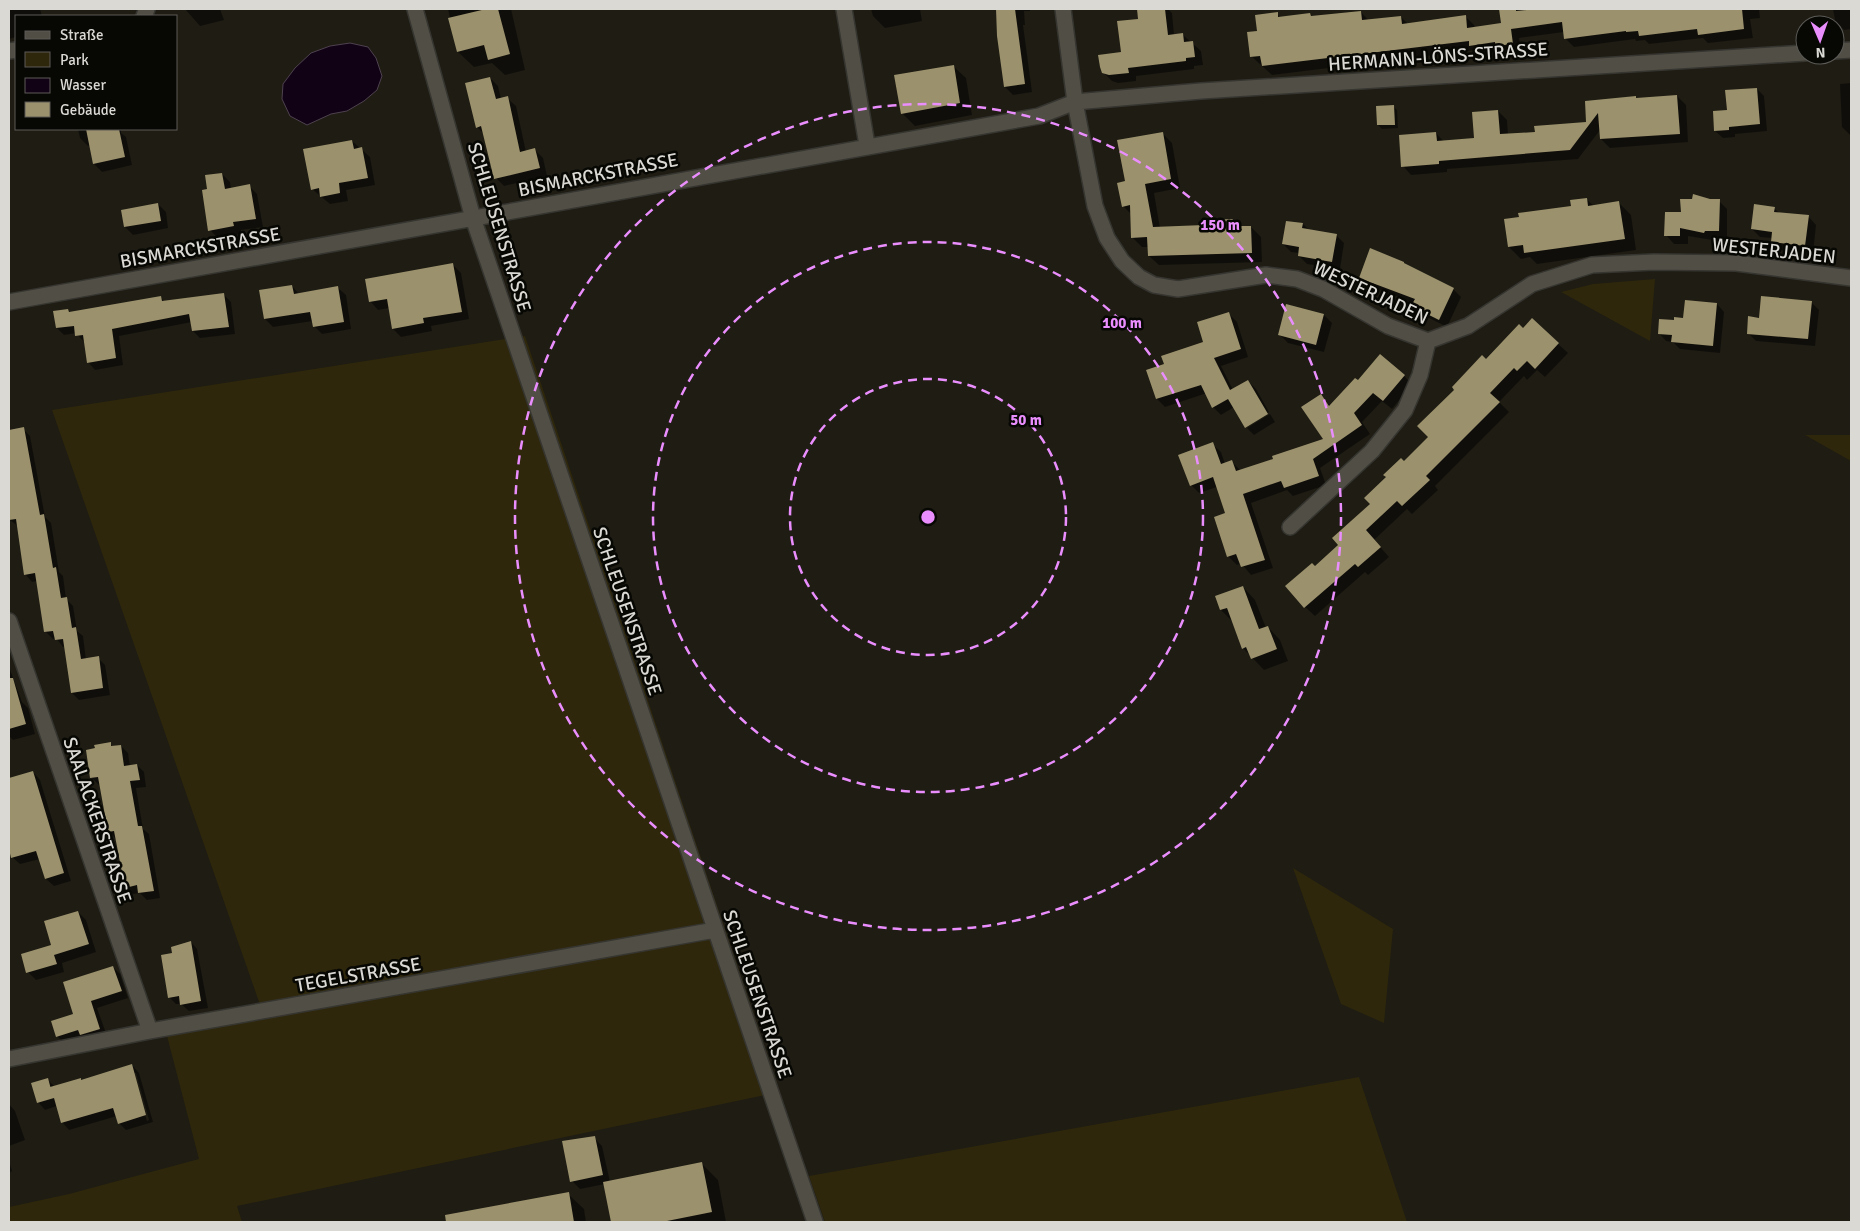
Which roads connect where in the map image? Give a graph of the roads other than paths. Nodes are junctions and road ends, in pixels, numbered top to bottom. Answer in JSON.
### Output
{"nodes":[{"id":1,"x":415,"y":9,"type":"edge"},
{"id":2,"x":844,"y":9,"type":"edge"},
{"id":3,"x":1063,"y":9,"type":"edge"},
{"id":4,"x":1795,"y":54,"type":"edge"},
{"id":5,"x":1075,"y":102,"type":"junction"},
{"id":6,"x":867,"y":145,"type":"junction"},
{"id":7,"x":473,"y":218,"type":"junction"},
{"id":8,"x":1851,"y":278,"type":"edge"},
{"id":9,"x":9,"y":302,"type":"edge"},
{"id":10,"x":1428,"y":341,"type":"junction"},
{"id":11,"x":1290,"y":527,"type":"dead end"},
{"id":12,"x":9,"y":621,"type":"edge"},
{"id":13,"x":715,"y":930,"type":"junction"},
{"id":14,"x":150,"y":1031,"type":"junction"},
{"id":15,"x":9,"y":1059,"type":"edge"},
{"id":16,"x":815,"y":1222,"type":"edge"}],
"edges":[{"from":1,"to":7,"type":"street","name":"SCHLEUSENSTRASSE"},
{"from":2,"to":6,"type":"street"},
{"from":3,"to":5,"type":"street","name":"WESTERJADEN"},
{"from":4,"to":5,"type":"street","name":"HERMANN-LÖNS-STRASSE"},
{"from":5,"to":6,"type":"street","name":"BISMARCKSTRASSE"},
{"from":5,"to":10,"type":"street","name":"WESTERJADEN"},
{"from":6,"to":7,"type":"street","name":"BISMARCKSTRASSE"},
{"from":7,"to":9,"type":"street","name":"BISMARCKSTRASSE"},
{"from":7,"to":13,"type":"street","name":"SCHLEUSENSTRASSE"},
{"from":8,"to":10,"type":"street","name":"WESTERJADEN"},
{"from":10,"to":11,"type":"street"},
{"from":12,"to":14,"type":"street","name":"SAALACKERSTRASSE"},
{"from":13,"to":14,"type":"street","name":"TEGELSTRASSE"},
{"from":13,"to":16,"type":"street","name":"SCHLEUSENSTRASSE"},
{"from":14,"to":15,"type":"street","name":"TEGELSTRASSE"}]}
